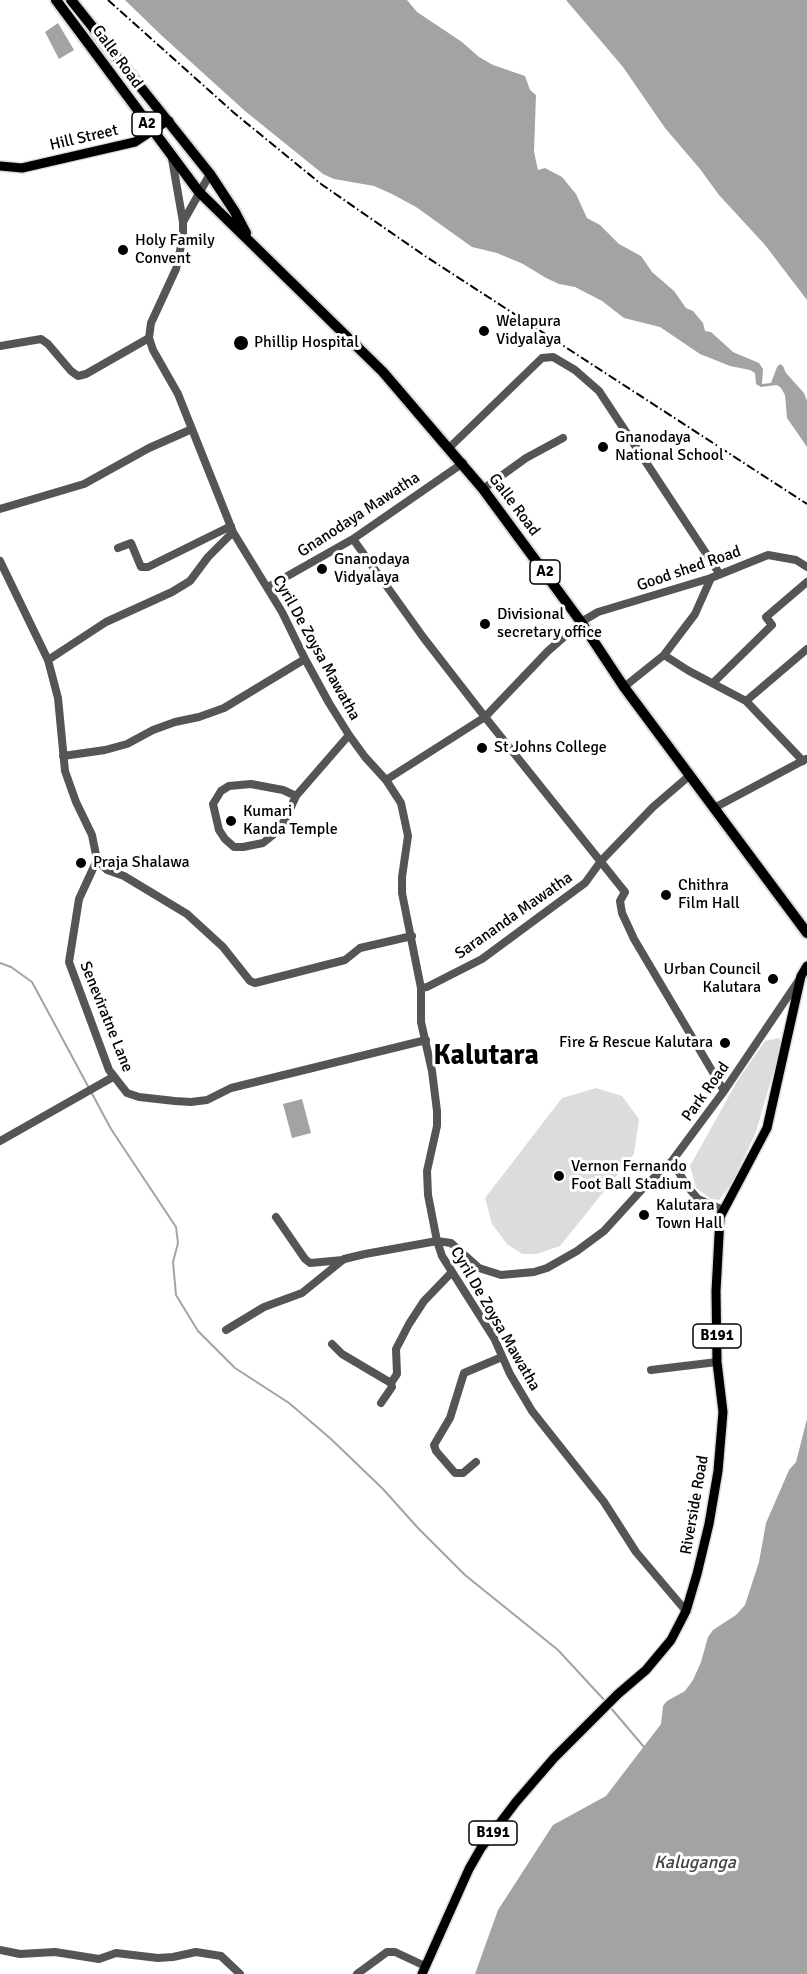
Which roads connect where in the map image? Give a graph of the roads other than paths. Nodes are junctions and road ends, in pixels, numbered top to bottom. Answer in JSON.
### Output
{"nodes":[{"id":1,"x":56,"y":0,"type":"edge"},
{"id":2,"x":71,"y":0,"type":"edge"},
{"id":3,"x":169,"y":121,"type":"junction"},
{"id":4,"x":152,"y":131,"type":"junction"},
{"id":5,"x":172,"y":156,"type":"junction"},
{"id":6,"x":0,"y":166,"type":"edge"},
{"id":7,"x":210,"y":174,"type":"junction"},
{"id":8,"x":199,"y":192,"type":"junction"},
{"id":9,"x":183,"y":222,"type":"junction"},
{"id":10,"x":249,"y":239,"type":"junction"},
{"id":11,"x":149,"y":338,"type":"junction"},
{"id":12,"x":0,"y":346,"type":"edge"},
{"id":13,"x":192,"y":429,"type":"junction"},
{"id":14,"x":563,"y":438,"type":"dead end"},
{"id":15,"x":449,"y":448,"type":"junction"},
{"id":16,"x":463,"y":463,"type":"junction"},
{"id":17,"x":483,"y":489,"type":"junction"},
{"id":18,"x":0,"y":509,"type":"edge"},
{"id":19,"x":232,"y":529,"type":"junction"},
{"id":20,"x":352,"y":539,"type":"junction"},
{"id":21,"x":118,"y":548,"type":"dead end"},
{"id":22,"x":0,"y":561,"type":"edge"},
{"id":23,"x":807,"y":567,"type":"edge"},
{"id":24,"x":719,"y":573,"type":"junction"},
{"id":25,"x":711,"y":578,"type":"junction"},
{"id":26,"x":807,"y":582,"type":"edge"},
{"id":27,"x":267,"y":587,"type":"junction"},
{"id":28,"x":581,"y":622,"type":"junction"},
{"id":29,"x":807,"y":650,"type":"edge"},
{"id":30,"x":664,"y":655,"type":"junction"},
{"id":31,"x":304,"y":659,"type":"junction"},
{"id":32,"x":48,"y":660,"type":"junction"},
{"id":33,"x":713,"y":683,"type":"junction"},
{"id":34,"x":624,"y":687,"type":"junction"},
{"id":35,"x":746,"y":701,"type":"junction"},
{"id":36,"x":485,"y":717,"type":"junction"},
{"id":37,"x":349,"y":735,"type":"junction"},
{"id":38,"x":63,"y":756,"type":"junction"},
{"id":39,"x":805,"y":760,"type":"edge"},
{"id":40,"x":689,"y":776,"type":"junction"},
{"id":41,"x":386,"y":780,"type":"junction"},
{"id":42,"x":296,"y":796,"type":"junction"},
{"id":43,"x":714,"y":808,"type":"junction"},
{"id":44,"x":97,"y":860,"type":"junction"},
{"id":45,"x":602,"y":861,"type":"junction"},
{"id":46,"x":807,"y":933,"type":"edge"},
{"id":47,"x":412,"y":936,"type":"junction"},
{"id":48,"x":807,"y":966,"type":"edge"},
{"id":49,"x":801,"y":976,"type":"junction"},
{"id":50,"x":421,"y":988,"type":"junction"},
{"id":51,"x":426,"y":1040,"type":"junction"},
{"id":52,"x":113,"y":1077,"type":"junction"},
{"id":53,"x":724,"y":1090,"type":"junction"},
{"id":54,"x":0,"y":1141,"type":"edge"},
{"id":55,"x":672,"y":1161,"type":"junction"},
{"id":56,"x":723,"y":1210,"type":"junction"},
{"id":57,"x":276,"y":1217,"type":"dead end"},
{"id":58,"x":437,"y":1241,"type":"junction"},
{"id":59,"x":344,"y":1260,"type":"junction"},
{"id":60,"x":452,"y":1272,"type":"junction"},
{"id":61,"x":226,"y":1330,"type":"dead end"},
{"id":62,"x":332,"y":1344,"type":"dead end"},
{"id":63,"x":502,"y":1356,"type":"junction"},
{"id":64,"x":717,"y":1362,"type":"junction"},
{"id":65,"x":651,"y":1370,"type":"dead end"},
{"id":66,"x":391,"y":1383,"type":"junction"},
{"id":67,"x":381,"y":1403,"type":"dead end"},
{"id":68,"x":476,"y":1462,"type":"dead end"},
{"id":69,"x":686,"y":1611,"type":"junction"},
{"id":70,"x":0,"y":1950,"type":"edge"},
{"id":71,"x":424,"y":1970,"type":"edge"},
{"id":72,"x":240,"y":1974,"type":"edge"},
{"id":73,"x":357,"y":1974,"type":"edge"}],
"edges":[{"from":1,"to":4,"type":"highway","name":"Galle Road","number":"A2"},
{"from":2,"to":3,"type":"highway","name":"Galle Road","number":"A2"},
{"from":3,"to":4,"type":"main road","name":"Hill Street"},
{"from":3,"to":7,"type":"highway","name":"Galle Road","number":"A2"},
{"from":4,"to":5,"type":"highway","name":"Galle Road","number":"A2"},
{"from":4,"to":6,"type":"main road","name":"Hill Street"},
{"from":5,"to":8,"type":"highway","name":"Galle Road","number":"A2"},
{"from":5,"to":9,"type":"street"},
{"from":7,"to":8,"type":"street"},
{"from":7,"to":10,"type":"highway","name":"Galle Road","number":"A2"},
{"from":8,"to":9,"type":"street"},
{"from":8,"to":10,"type":"highway","name":"Galle Road","number":"A2"},
{"from":9,"to":11,"type":"street"},
{"from":10,"to":15,"type":"highway","name":"Galle Road","number":"A2"},
{"from":11,"to":12,"type":"street"},
{"from":11,"to":13,"type":"street","name":"Cyril De Zoysa Mawatha"},
{"from":13,"to":18,"type":"street"},
{"from":13,"to":19,"type":"street","name":"Cyril De Zoysa Mawatha"},
{"from":14,"to":17,"type":"street"},
{"from":15,"to":16,"type":"highway","name":"Galle Road","number":"A2"},
{"from":15,"to":24,"type":"street"},
{"from":16,"to":17,"type":"highway","name":"Galle Road","number":"A2"},
{"from":16,"to":20,"type":"street","name":"Gnanodaya Mawatha"},
{"from":17,"to":28,"type":"highway","name":"Galle Road","number":"A2"},
{"from":19,"to":21,"type":"street"},
{"from":19,"to":27,"type":"street","name":"Cyril De Zoysa Mawatha"},
{"from":19,"to":32,"type":"street"},
{"from":20,"to":27,"type":"street","name":"Gnanodaya Mawatha"},
{"from":20,"to":36,"type":"street"},
{"from":22,"to":32,"type":"street"},
{"from":23,"to":24,"type":"street","name":"Good shed Road"},
{"from":24,"to":25,"type":"street","name":"Good shed Road"},
{"from":25,"to":28,"type":"street","name":"Good shed Road"},
{"from":25,"to":30,"type":"street"},
{"from":26,"to":33,"type":"street"},
{"from":27,"to":31,"type":"street","name":"Cyril De Zoysa Mawatha"},
{"from":28,"to":34,"type":"highway","name":"Galle Road","number":"A2"},
{"from":28,"to":36,"type":"street","name":"Good shed Road"},
{"from":29,"to":35,"type":"street"},
{"from":30,"to":33,"type":"street"},
{"from":30,"to":34,"type":"street"},
{"from":31,"to":37,"type":"street","name":"Cyril De Zoysa Mawatha"},
{"from":31,"to":38,"type":"street"},
{"from":32,"to":38,"type":"street"},
{"from":33,"to":35,"type":"street"},
{"from":34,"to":40,"type":"highway","name":"Galle Road","number":"A2"},
{"from":35,"to":39,"type":"street"},
{"from":36,"to":41,"type":"street","name":"Good shed Road"},
{"from":36,"to":45,"type":"street"},
{"from":37,"to":41,"type":"street","name":"Cyril De Zoysa Mawatha"},
{"from":37,"to":42,"type":"street"},
{"from":38,"to":44,"type":"street"},
{"from":39,"to":43,"type":"street"},
{"from":40,"to":43,"type":"highway","name":"Galle Road","number":"A2"},
{"from":40,"to":45,"type":"street","name":"Sarananda Mawatha"},
{"from":41,"to":47,"type":"street","name":"Cyril De Zoysa Mawatha"},
{"from":42,"to":42,"type":"street"},
{"from":43,"to":46,"type":"highway","name":"Galle Road","number":"A2"},
{"from":44,"to":47,"type":"street"},
{"from":44,"to":52,"type":"street","name":"Seneviratne Lane"},
{"from":45,"to":50,"type":"street","name":"Sarananda Mawatha"},
{"from":45,"to":53,"type":"street"},
{"from":47,"to":50,"type":"street","name":"Cyril De Zoysa Mawatha"},
{"from":48,"to":49,"type":"main road","name":"Riverside Road","number":"B191"},
{"from":49,"to":53,"type":"street","name":"Park Road"},
{"from":49,"to":56,"type":"main road","name":"Riverside Road","number":"B191"},
{"from":50,"to":51,"type":"street","name":"Cyril De Zoysa Mawatha"},
{"from":51,"to":52,"type":"street","name":"Seneviratne Lane"},
{"from":51,"to":58,"type":"street","name":"Cyril De Zoysa Mawatha"},
{"from":52,"to":54,"type":"street"},
{"from":53,"to":55,"type":"street","name":"Park Road"},
{"from":55,"to":56,"type":"street"},
{"from":55,"to":58,"type":"street","name":"Park Road"},
{"from":56,"to":64,"type":"main road","name":"Riverside Road","number":"B191"},
{"from":57,"to":59,"type":"street"},
{"from":58,"to":59,"type":"street"},
{"from":58,"to":60,"type":"street","name":"Cyril De Zoysa Mawatha"},
{"from":59,"to":61,"type":"street"},
{"from":60,"to":63,"type":"street","name":"Cyril De Zoysa Mawatha"},
{"from":60,"to":66,"type":"street"},
{"from":62,"to":66,"type":"street"},
{"from":63,"to":68,"type":"street"},
{"from":63,"to":69,"type":"street","name":"Cyril De Zoysa Mawatha"},
{"from":64,"to":65,"type":"street"},
{"from":64,"to":69,"type":"main road","name":"Riverside Road","number":"B191"},
{"from":66,"to":67,"type":"street"},
{"from":69,"to":71,"type":"main road","name":"Riverside Road","number":"B191"},
{"from":70,"to":72,"type":"street"},
{"from":71,"to":73,"type":"street"}]}
